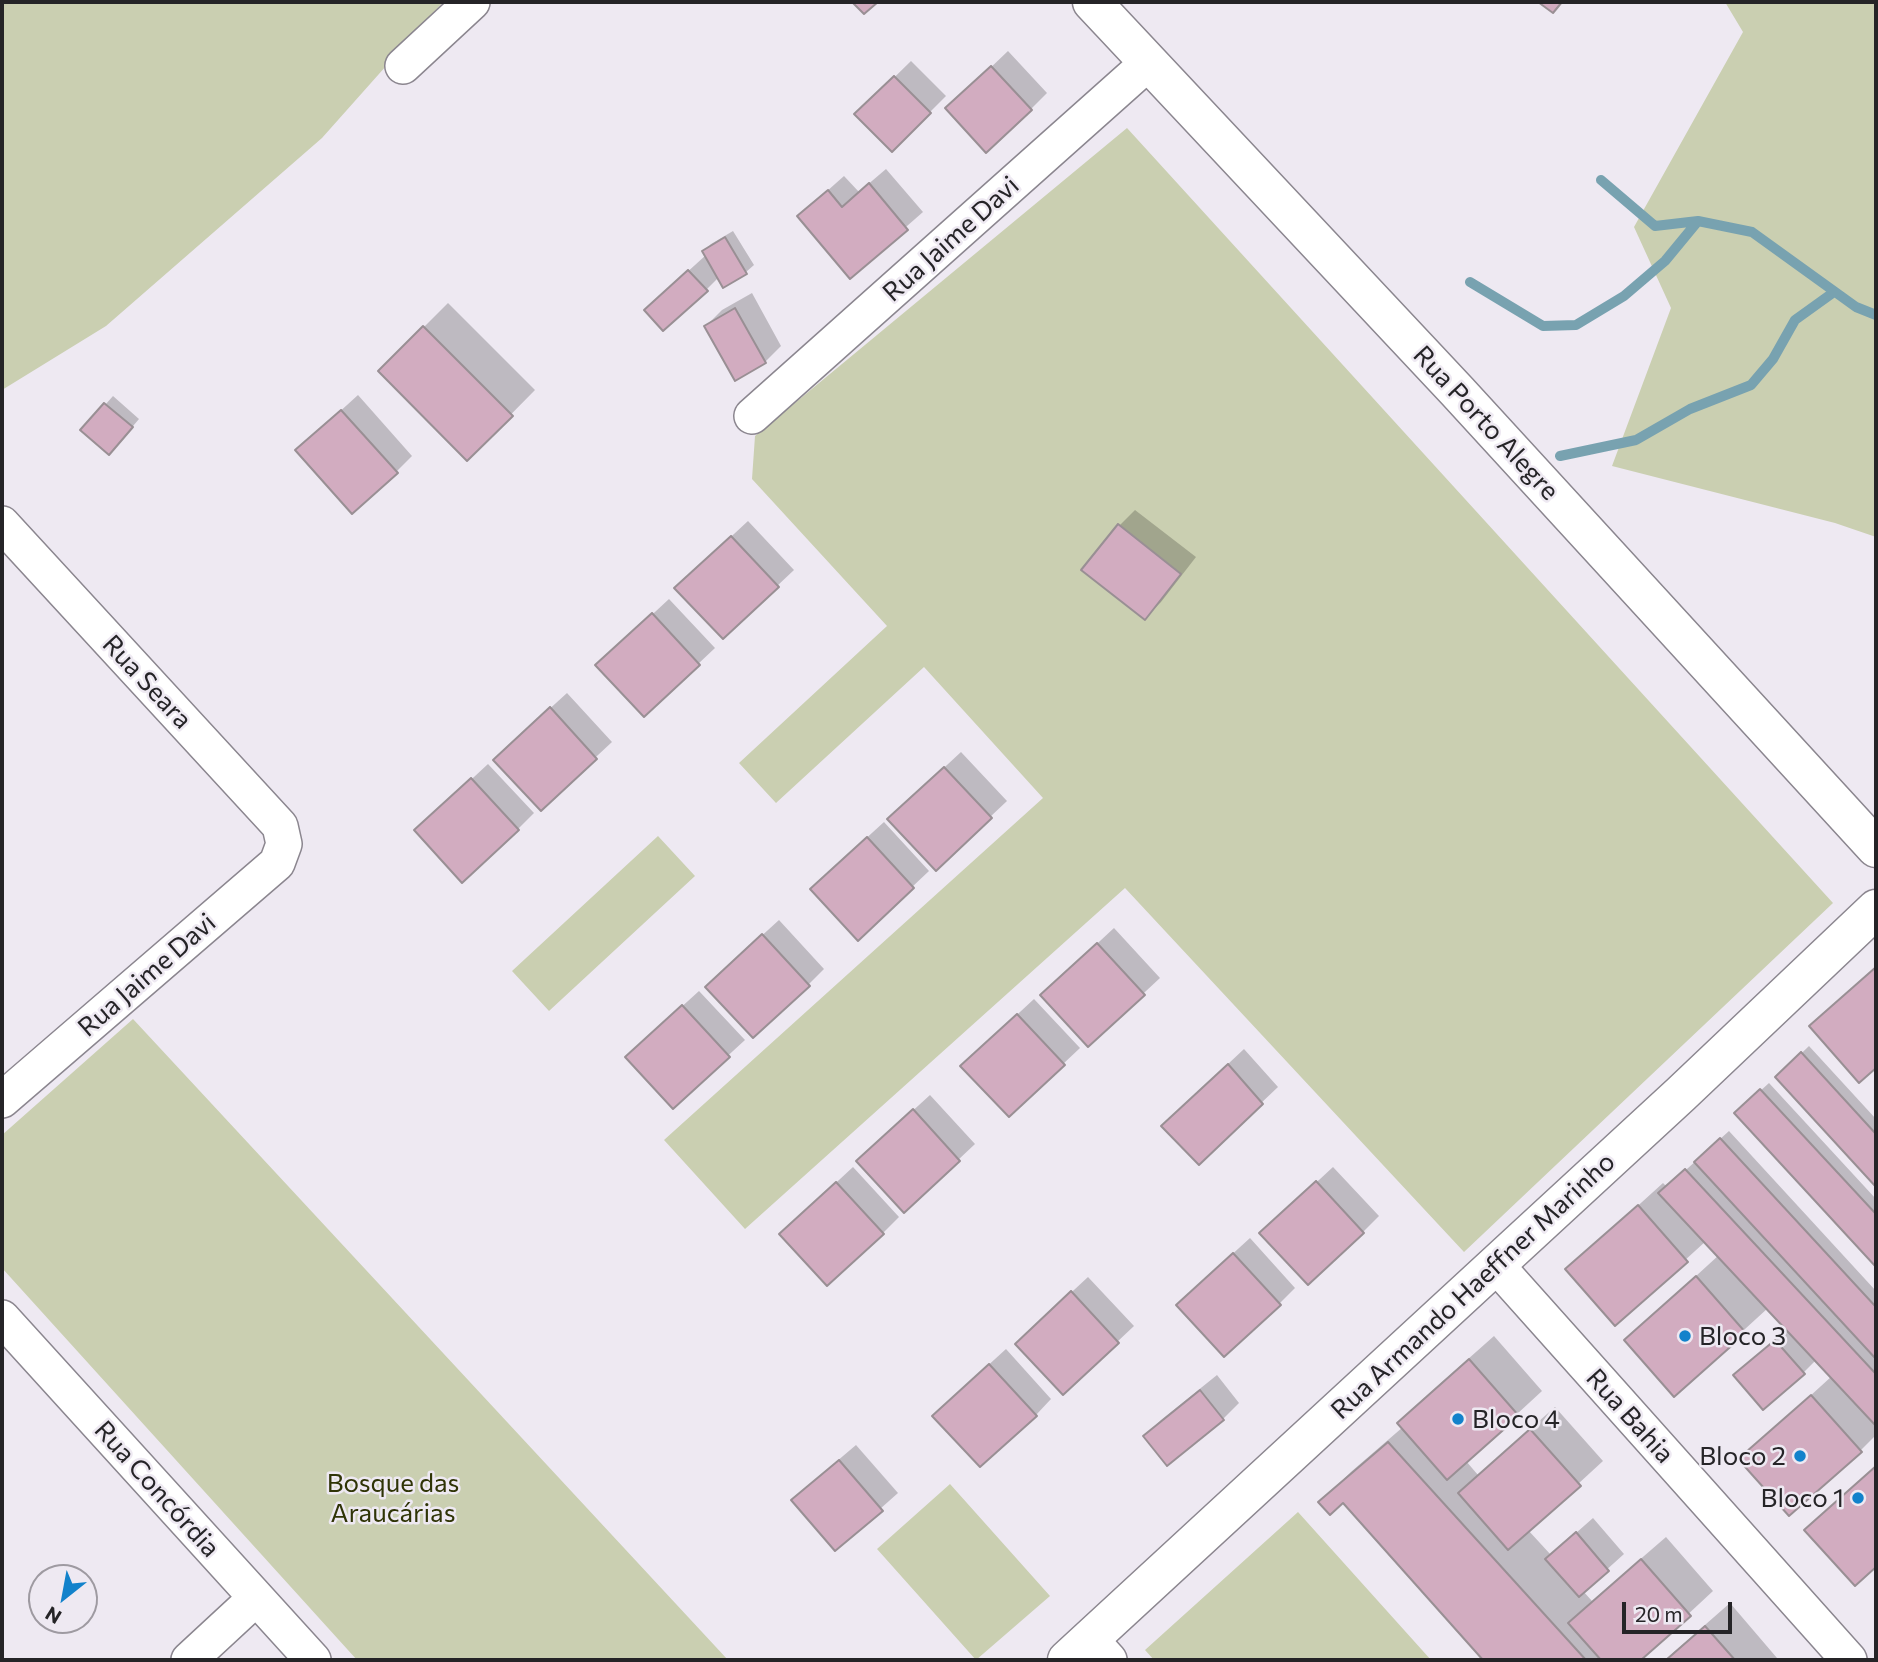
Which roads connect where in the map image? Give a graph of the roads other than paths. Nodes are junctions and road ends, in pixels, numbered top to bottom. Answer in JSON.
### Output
{"nodes":[{"id":1,"x":472,"y":2,"type":"edge"},
{"id":2,"x":1092,"y":2,"type":"edge"},
{"id":3,"x":1149,"y":62,"type":"junction"},
{"id":4,"x":403,"y":66,"type":"dead end"},
{"id":5,"x":752,"y":416,"type":"dead end"},
{"id":6,"x":2,"y":524,"type":"edge"},
{"id":7,"x":284,"y":844,"type":"joint"},
{"id":8,"x":1876,"y":848,"type":"edge"},
{"id":9,"x":1876,"y":909,"type":"edge"},
{"id":10,"x":2,"y":1100,"type":"edge"},
{"id":11,"x":1496,"y":1265,"type":"junction"},
{"id":12,"x":2,"y":1318,"type":"edge"},
{"id":13,"x":256,"y":1598,"type":"junction"},
{"id":14,"x":1089,"y":1653,"type":"edge"},
{"id":15,"x":189,"y":1660,"type":"edge"},
{"id":16,"x":313,"y":1660,"type":"edge"},
{"id":17,"x":1849,"y":1660,"type":"edge"}],
"edges":[{"from":1,"to":4,"type":"street"},
{"from":2,"to":3,"type":"street","name":"Rua Porto Alegre"},
{"from":3,"to":5,"type":"street","name":"Rua Jaime Davi"},
{"from":3,"to":8,"type":"street","name":"Rua Porto Alegre"},
{"from":6,"to":7,"type":"street","name":"Rua Seara"},
{"from":7,"to":10,"type":"street","name":"Rua Jaime Davi"},
{"from":9,"to":11,"type":"street","name":"Rua Armando Haeffner Marinho"},
{"from":11,"to":14,"type":"street","name":"Rua Armando Haeffner Marinho"},
{"from":11,"to":17,"type":"street","name":"Rua Bahia"},
{"from":12,"to":13,"type":"street","name":"Rua Concórdia"},
{"from":13,"to":15,"type":"street"},
{"from":13,"to":16,"type":"street","name":"Rua Concórdia"}]}
